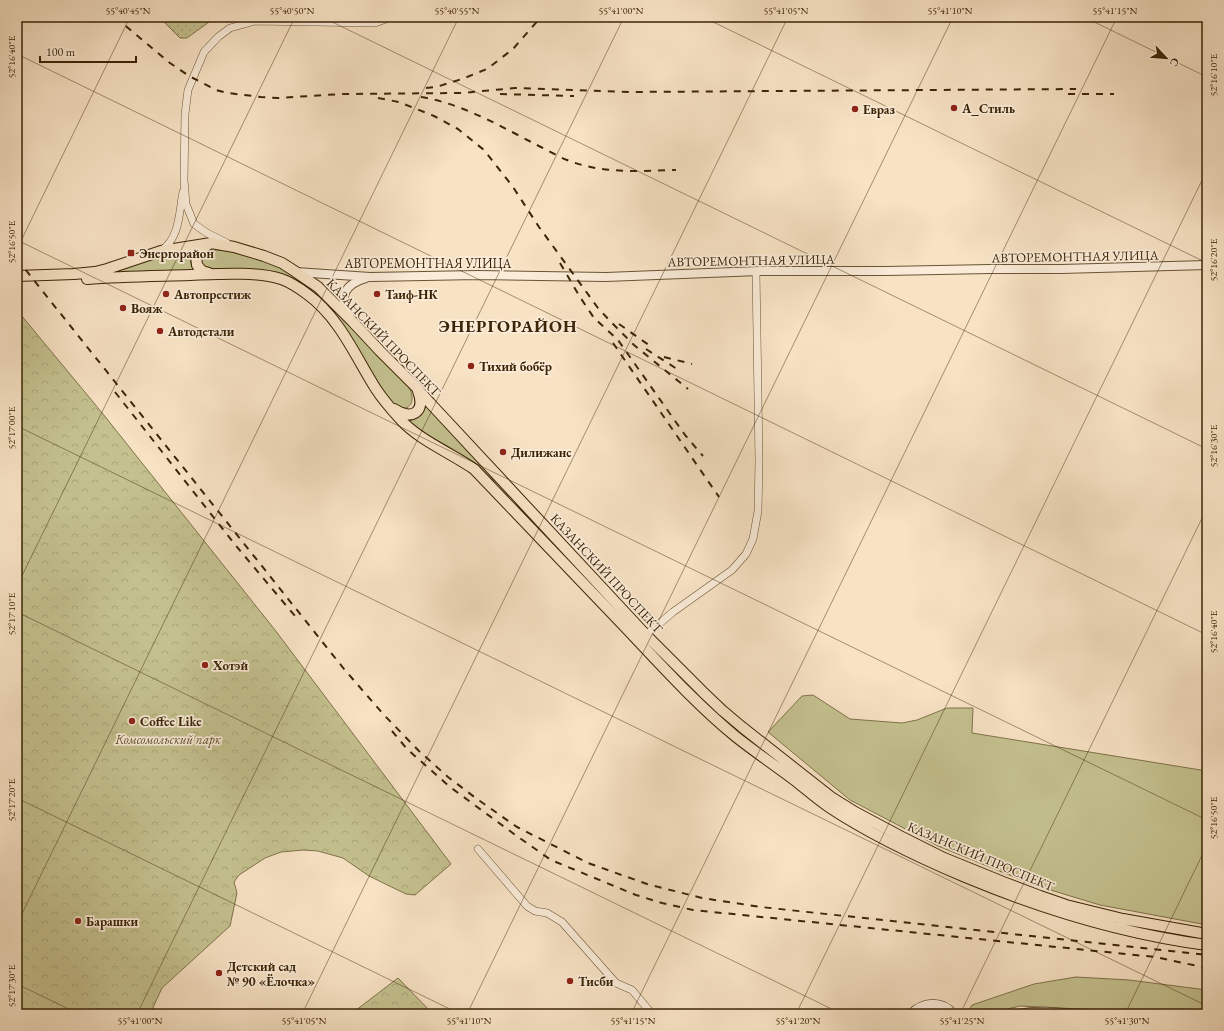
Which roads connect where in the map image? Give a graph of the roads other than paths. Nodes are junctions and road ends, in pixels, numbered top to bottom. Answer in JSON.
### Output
{"nodes":[{"id":1,"x":391,"y":17,"type":"edge"},
{"id":2,"x":184,"y":180,"type":"junction"},
{"id":3,"x":210,"y":243,"type":"junction"},
{"id":4,"x":234,"y":247,"type":"junction"},
{"id":5,"x":161,"y":251,"type":"junction"},
{"id":6,"x":1207,"y":265,"type":"edge"},
{"id":7,"x":756,"y":271,"type":"junction"},
{"id":8,"x":296,"y":272,"type":"junction"},
{"id":9,"x":212,"y":274,"type":"junction"},
{"id":10,"x":17,"y":276,"type":"edge"},
{"id":11,"x":370,"y":277,"type":"junction"},
{"id":12,"x":17,"y":282,"type":"edge"},
{"id":13,"x":352,"y":321,"type":"junction"},
{"id":14,"x":416,"y":387,"type":"junction"},
{"id":15,"x":389,"y":406,"type":"junction"},
{"id":16,"x":646,"y":635,"type":"junction"},
{"id":17,"x":699,"y":696,"type":"junction"},
{"id":18,"x":723,"y":711,"type":"junction"},
{"id":19,"x":716,"y":719,"type":"junction"},
{"id":20,"x":478,"y":849,"type":"dead end"},
{"id":21,"x":1207,"y":934,"type":"edge"},
{"id":22,"x":1207,"y":945,"type":"edge"},
{"id":23,"x":652,"y":1014,"type":"edge"},
{"id":24,"x":911,"y":1014,"type":"edge"},
{"id":25,"x":953,"y":1014,"type":"edge"},
{"id":26,"x":1019,"y":1014,"type":"edge"},
{"id":27,"x":1073,"y":1014,"type":"edge"}],
"edges":[{"from":1,"to":2,"type":"street"},
{"from":2,"to":4,"type":"street"},
{"from":2,"to":5,"type":"street"},
{"from":3,"to":4,"type":"main road","name":"КАЗАНСКИЙ ПРОСПЕКТ"},
{"from":3,"to":5,"type":"main road","name":"КАЗАНСКИЙ ПРОСПЕКТ"},
{"from":3,"to":9,"type":"main road"},
{"from":4,"to":8,"type":"main road","name":"КАЗАНСКИЙ ПРОСПЕКТ"},
{"from":5,"to":10,"type":"main road","name":"КАЗАНСКИЙ ПРОСПЕКТ"},
{"from":6,"to":7,"type":"street","name":"АВТОРЕМОНТНАЯ УЛИЦА"},
{"from":7,"to":11,"type":"street","name":"АВТОРЕМОНТНАЯ УЛИЦА"},
{"from":7,"to":16,"type":"street"},
{"from":8,"to":11,"type":"street","name":"АВТОРЕМОНТНАЯ УЛИЦА"},
{"from":8,"to":13,"type":"main road","name":"КАЗАНСКИЙ ПРОСПЕКТ"},
{"from":9,"to":12,"type":"main road","name":"КАЗАНСКИЙ ПРОСПЕКТ"},
{"from":9,"to":15,"type":"main road","name":"КАЗАНСКИЙ ПРОСПЕКТ"},
{"from":11,"to":13,"type":"street"},
{"from":13,"to":14,"type":"main road","name":"КАЗАНСКИЙ ПРОСПЕКТ"},
{"from":14,"to":15,"type":"main road"},
{"from":14,"to":16,"type":"main road","name":"КАЗАНСКИЙ ПРОСПЕКТ"},
{"from":15,"to":17,"type":"main road","name":"КАЗАНСКИЙ ПРОСПЕКТ"},
{"from":16,"to":17,"type":"main road","name":"КАЗАНСКИЙ ПРОСПЕКТ"},
{"from":17,"to":18,"type":"main road","name":"КАЗАНСКИЙ ПРОСПЕКТ"},
{"from":17,"to":19,"type":"main road","name":"КАЗАНСКИЙ ПРОСПЕКТ"},
{"from":18,"to":19,"type":"main road"},
{"from":18,"to":21,"type":"main road","name":"КАЗАНСКИЙ ПРОСПЕКТ"},
{"from":19,"to":22,"type":"main road","name":"КАЗАНСКИЙ ПРОСПЕКТ"},
{"from":20,"to":23,"type":"street"},
{"from":24,"to":25,"type":"main road"},
{"from":26,"to":27,"type":"street"}]}
